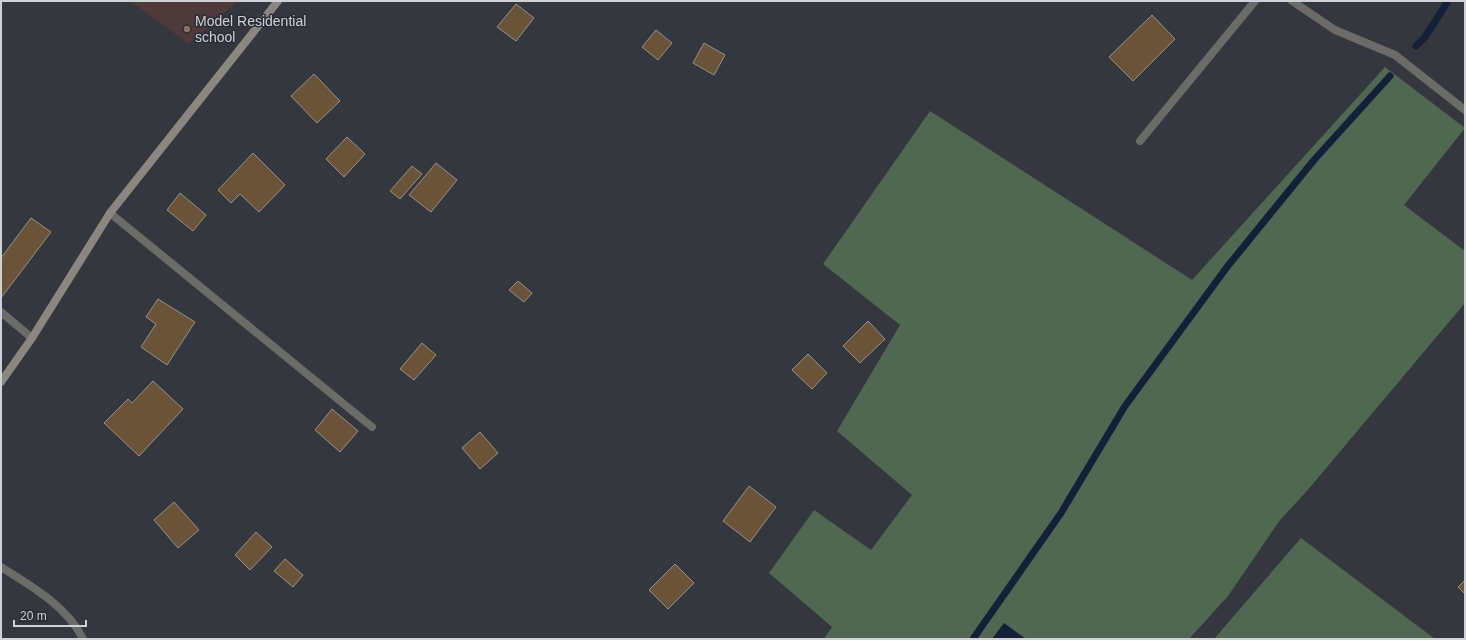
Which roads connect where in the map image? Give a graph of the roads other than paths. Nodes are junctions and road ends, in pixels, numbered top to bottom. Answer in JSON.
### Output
{"nodes":[{"id":1,"x":278,"y":1,"type":"edge"},
{"id":2,"x":1255,"y":1,"type":"edge"},
{"id":3,"x":1292,"y":1,"type":"edge"},
{"id":4,"x":1465,"y":110,"type":"edge"},
{"id":5,"x":1140,"y":141,"type":"dead end"},
{"id":6,"x":110,"y":213,"type":"junction"},
{"id":7,"x":1,"y":312,"type":"edge"},
{"id":8,"x":32,"y":338,"type":"junction"},
{"id":9,"x":1,"y":382,"type":"edge"},
{"id":10,"x":372,"y":427,"type":"dead end"},
{"id":11,"x":1,"y":567,"type":"edge"},
{"id":12,"x":83,"y":639,"type":"edge"}],
"edges":[{"from":1,"to":6,"type":"main road"},
{"from":2,"to":5,"type":"street"},
{"from":3,"to":4,"type":"street"},
{"from":6,"to":8,"type":"main road"},
{"from":6,"to":10,"type":"street"},
{"from":7,"to":8,"type":"street"},
{"from":8,"to":9,"type":"main road"},
{"from":11,"to":12,"type":"street"}]}
